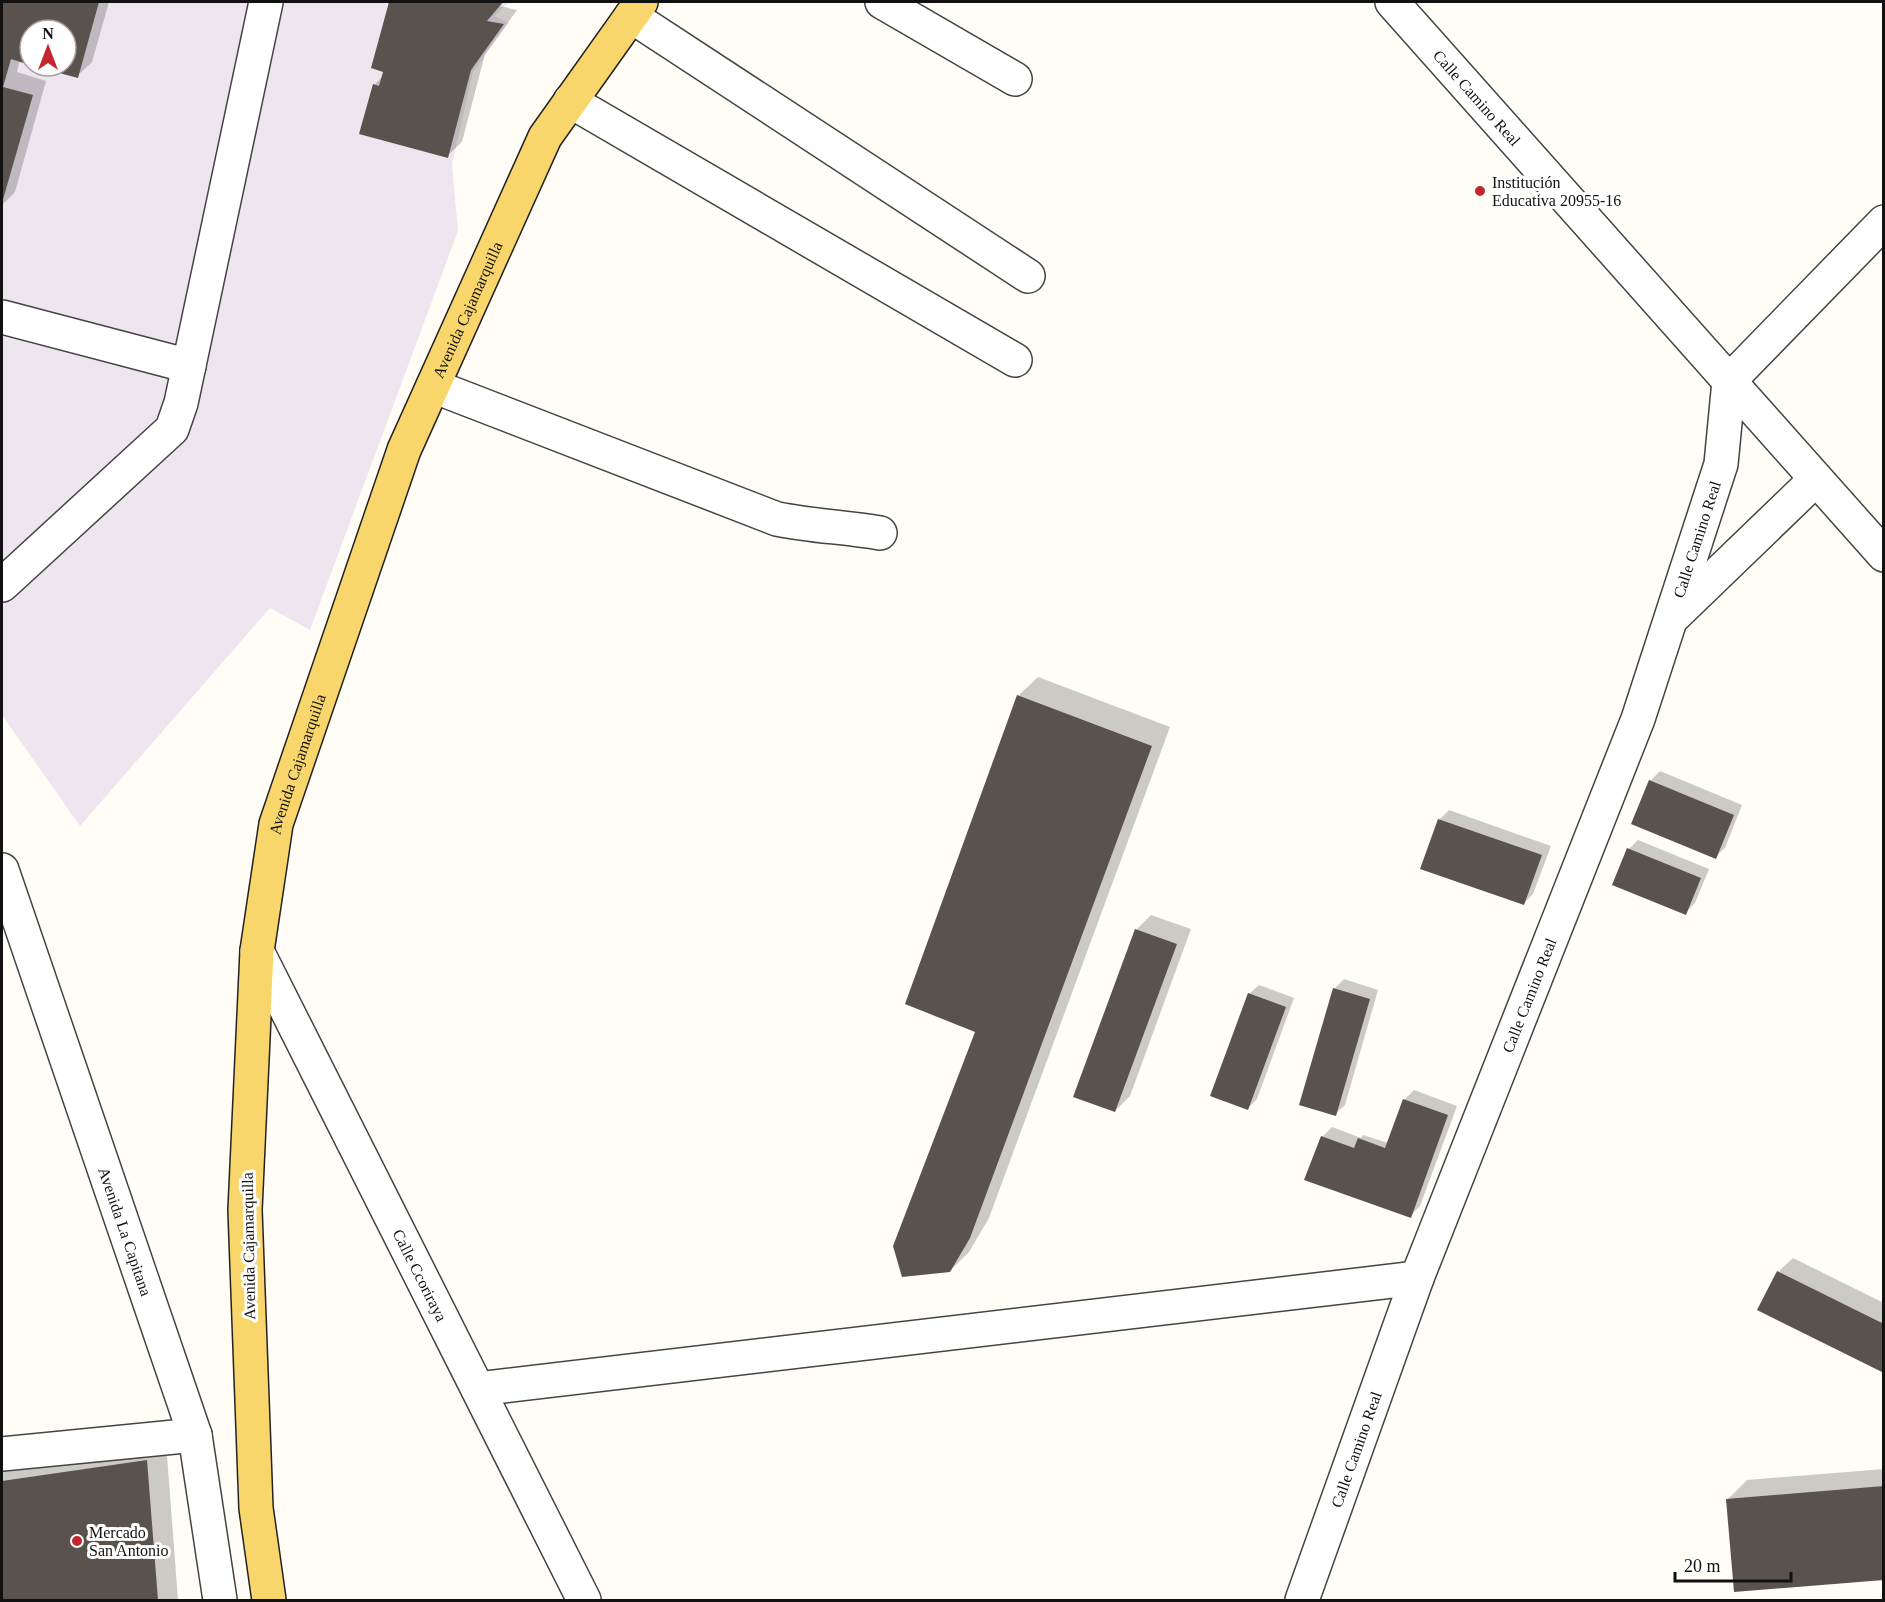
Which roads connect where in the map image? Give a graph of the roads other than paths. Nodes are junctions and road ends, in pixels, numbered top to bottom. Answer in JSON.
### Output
{"nodes":[{"id":1,"x":266,"y":2,"type":"edge"},
{"id":2,"x":882,"y":2,"type":"edge"},
{"id":3,"x":1392,"y":2,"type":"edge"},
{"id":4,"x":636,"y":9,"type":"edge"},
{"id":5,"x":1015,"y":79,"type":"dead end"},
{"id":6,"x":570,"y":101,"type":"junction"},
{"id":7,"x":1884,"y":222,"type":"edge"},
{"id":8,"x":1028,"y":276,"type":"dead end"},
{"id":9,"x":2,"y":316,"type":"edge"},
{"id":10,"x":1015,"y":360,"type":"dead end"},
{"id":11,"x":189,"y":366,"type":"junction"},
{"id":12,"x":1729,"y":381,"type":"junction"},
{"id":13,"x":433,"y":386,"type":"junction"},
{"id":14,"x":1816,"y":479,"type":"junction"},
{"id":15,"x":879,"y":533,"type":"dead end"},
{"id":16,"x":1884,"y":555,"type":"edge"},
{"id":17,"x":2,"y":585,"type":"edge"},
{"id":18,"x":1671,"y":620,"type":"junction"},
{"id":19,"x":2,"y":870,"type":"edge"},
{"id":20,"x":257,"y":951,"type":"junction"},
{"id":21,"x":1417,"y":1278,"type":"junction"},
{"id":22,"x":478,"y":1389,"type":"junction"},
{"id":23,"x":195,"y":1435,"type":"junction"},
{"id":24,"x":2,"y":1454,"type":"edge"},
{"id":25,"x":220,"y":1600,"type":"edge"},
{"id":26,"x":269,"y":1600,"type":"edge"},
{"id":27,"x":584,"y":1600,"type":"edge"},
{"id":28,"x":1302,"y":1600,"type":"edge"}],
"edges":[{"from":1,"to":11,"type":"street"},
{"from":2,"to":5,"type":"street"},
{"from":3,"to":12,"type":"street","name":"Calle Camino Real"},
{"from":4,"to":6,"type":"main road","name":"Avenida Cajamarquilla"},
{"from":4,"to":8,"type":"street"},
{"from":6,"to":10,"type":"street"},
{"from":6,"to":13,"type":"main road","name":"Avenida Cajamarquilla"},
{"from":7,"to":12,"type":"street"},
{"from":9,"to":11,"type":"street"},
{"from":11,"to":17,"type":"street"},
{"from":12,"to":14,"type":"street","name":"Calle Camino Real"},
{"from":12,"to":18,"type":"street","name":"Calle Camino Real"},
{"from":13,"to":15,"type":"street"},
{"from":13,"to":20,"type":"main road","name":"Avenida Cajamarquilla"},
{"from":14,"to":16,"type":"street","name":"Calle Camino Real"},
{"from":14,"to":18,"type":"street"},
{"from":18,"to":21,"type":"street","name":"Calle Camino Real"},
{"from":19,"to":23,"type":"street","name":"Avenida La Capitana"},
{"from":20,"to":22,"type":"street","name":"Calle Ccoriraya"},
{"from":20,"to":26,"type":"main road","name":"Avenida Cajamarquilla"},
{"from":21,"to":22,"type":"street"},
{"from":21,"to":28,"type":"street","name":"Calle Camino Real"},
{"from":22,"to":27,"type":"street","name":"Calle Ccoriraya"},
{"from":23,"to":24,"type":"street"},
{"from":23,"to":25,"type":"street","name":"Avenida La Capitana"}]}
